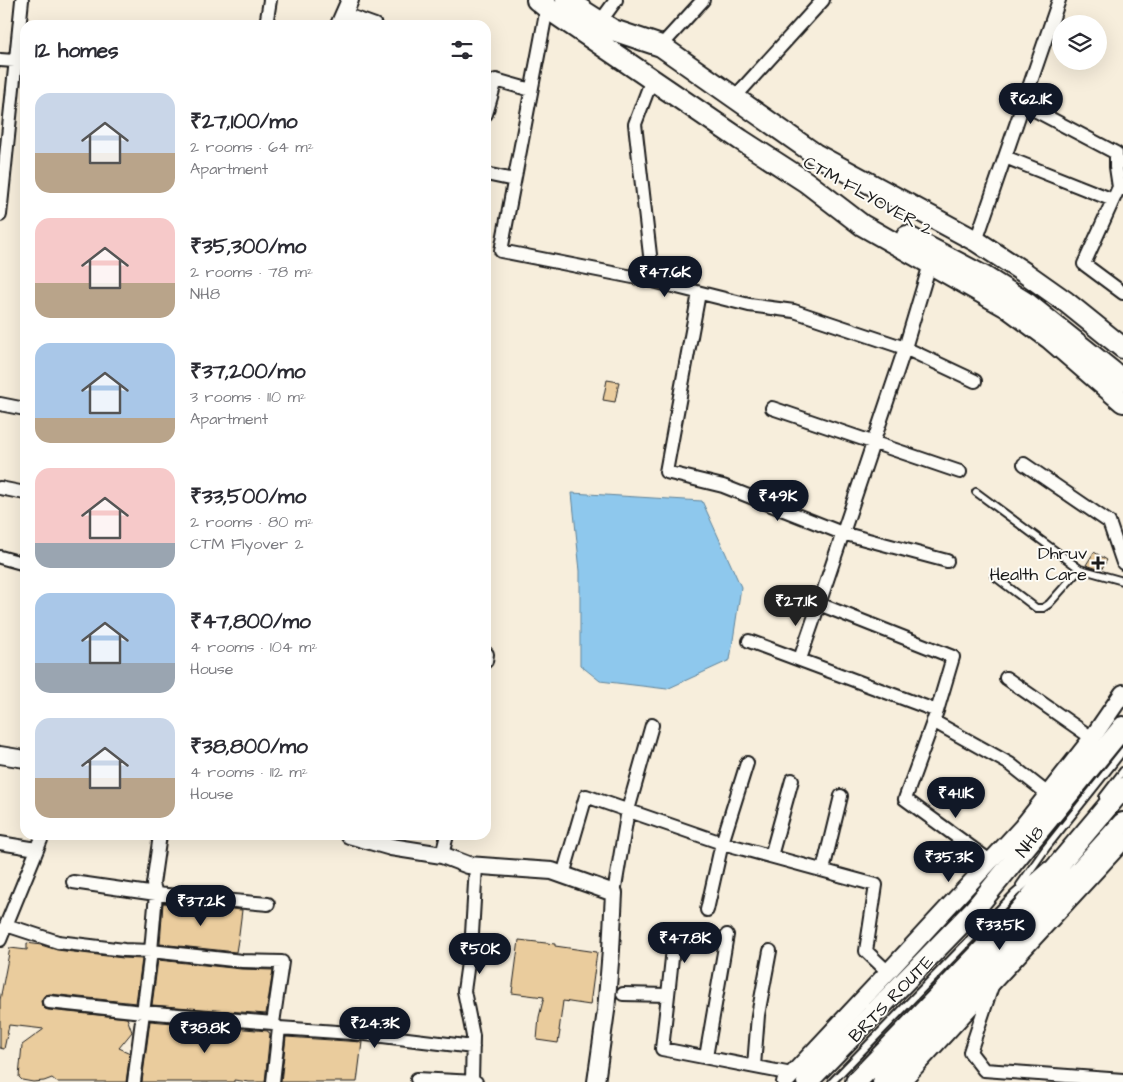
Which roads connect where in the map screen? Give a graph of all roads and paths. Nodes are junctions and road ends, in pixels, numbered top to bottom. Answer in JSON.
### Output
{"nodes":[{"id":1,"x":22,"y":0,"type":"edge"},
{"id":2,"x":270,"y":0,"type":"edge"},
{"id":3,"x":566,"y":0,"type":"edge"},
{"id":4,"x":616,"y":0,"type":"edge"},
{"id":5,"x":703,"y":0,"type":"edge"},
{"id":6,"x":823,"y":0,"type":"edge"},
{"id":7,"x":1060,"y":0,"type":"edge"},
{"id":8,"x":545,"y":3,"type":"edge"},
{"id":9,"x":345,"y":13,"type":"edge"},
{"id":10,"x":21,"y":20,"type":"edge"},
{"id":11,"x":267,"y":20,"type":"edge"},
{"id":12,"x":362,"y":20,"type":"edge"},
{"id":13,"x":607,"y":26,"type":"junction"},
{"id":14,"x":20,"y":34,"type":"edge"},
{"id":15,"x":656,"y":50,"type":"junction"},
{"id":16,"x":0,"y":60,"type":"edge"},
{"id":17,"x":18,"y":69,"type":"edge"},
{"id":18,"x":491,"y":78,"type":"edge"},
{"id":19,"x":652,"y":79,"type":"junction"},
{"id":20,"x":531,"y":90,"type":"junction"},
{"id":21,"x":734,"y":98,"type":"junction"},
{"id":22,"x":1024,"y":104,"type":"junction"},
{"id":23,"x":1005,"y":157,"type":"junction"},
{"id":24,"x":491,"y":175,"type":"edge"},
{"id":25,"x":514,"y":180,"type":"junction"},
{"id":26,"x":806,"y":182,"type":"junction"},
{"id":27,"x":1121,"y":188,"type":"edge"},
{"id":28,"x":1114,"y":200,"type":"junction"},
{"id":29,"x":0,"y":215,"type":"edge"},
{"id":30,"x":976,"y":241,"type":"junction"},
{"id":31,"x":930,"y":264,"type":"junction"},
{"id":32,"x":653,"y":281,"type":"junction"},
{"id":33,"x":699,"y":293,"type":"junction"},
{"id":34,"x":1123,"y":293,"type":"edge"},
{"id":35,"x":905,"y":348,"type":"junction"},
{"id":36,"x":1123,"y":348,"type":"edge"},
{"id":37,"x":1123,"y":360,"type":"edge"},
{"id":38,"x":1123,"y":380,"type":"edge"},
{"id":39,"x":975,"y":381,"type":"dead end"},
{"id":40,"x":1123,"y":402,"type":"edge"},
{"id":41,"x":0,"y":404,"type":"edge"},
{"id":42,"x":20,"y":408,"type":"edge"},
{"id":43,"x":772,"y":408,"type":"dead end"},
{"id":44,"x":873,"y":443,"type":"junction"},
{"id":45,"x":1024,"y":464,"type":"dead end"},
{"id":46,"x":960,"y":472,"type":"dead end"},
{"id":47,"x":0,"y":488,"type":"edge"},
{"id":48,"x":20,"y":491,"type":"edge"},
{"id":49,"x":976,"y":492,"type":"dead end"},
{"id":50,"x":842,"y":533,"type":"junction"},
{"id":51,"x":0,"y":558,"type":"edge"},
{"id":52,"x":947,"y":561,"type":"dead end"},
{"id":53,"x":20,"y":563,"type":"edge"},
{"id":54,"x":1123,"y":563,"type":"edge"},
{"id":55,"x":1080,"y":569,"type":"junction"},
{"id":56,"x":994,"y":576,"type":"dead end"},
{"id":57,"x":1123,"y":581,"type":"edge"},
{"id":58,"x":819,"y":604,"type":"junction"},
{"id":59,"x":749,"y":641,"type":"dead end"},
{"id":60,"x":800,"y":659,"type":"junction"},
{"id":61,"x":1006,"y":678,"type":"dead end"},
{"id":62,"x":1123,"y":693,"type":"edge"},
{"id":63,"x":935,"y":716,"type":"junction"},
{"id":64,"x":652,"y":725,"type":"dead end"},
{"id":65,"x":1123,"y":727,"type":"edge"},
{"id":66,"x":1092,"y":738,"type":"junction"},
{"id":67,"x":1123,"y":751,"type":"edge"},
{"id":68,"x":0,"y":755,"type":"edge"},
{"id":69,"x":20,"y":757,"type":"edge"},
{"id":70,"x":746,"y":763,"type":"dead end"},
{"id":71,"x":1123,"y":771,"type":"edge"},
{"id":72,"x":792,"y":780,"type":"dead end"},
{"id":73,"x":1123,"y":788,"type":"edge"},
{"id":74,"x":1048,"y":794,"type":"junction"},
{"id":75,"x":841,"y":796,"type":"dead end"},
{"id":76,"x":1099,"y":802,"type":"dead end"},
{"id":77,"x":628,"y":810,"type":"junction"},
{"id":78,"x":1123,"y":824,"type":"edge"},
{"id":79,"x":41,"y":840,"type":"edge"},
{"id":80,"x":159,"y":840,"type":"edge"},
{"id":81,"x":370,"y":840,"type":"edge"},
{"id":82,"x":446,"y":840,"type":"edge"},
{"id":83,"x":1069,"y":840,"type":"dead end"},
{"id":84,"x":1123,"y":841,"type":"edge"},
{"id":85,"x":0,"y":843,"type":"edge"},
{"id":86,"x":722,"y":843,"type":"junction"},
{"id":87,"x":37,"y":850,"type":"junction"},
{"id":88,"x":442,"y":855,"type":"junction"},
{"id":89,"x":771,"y":856,"type":"junction"},
{"id":90,"x":1058,"y":856,"type":"dead end"},
{"id":91,"x":990,"y":861,"type":"junction"},
{"id":92,"x":1050,"y":862,"type":"dead end"},
{"id":93,"x":476,"y":866,"type":"junction"},
{"id":94,"x":823,"y":870,"type":"junction"},
{"id":95,"x":563,"y":875,"type":"junction"},
{"id":96,"x":73,"y":882,"type":"dead end"},
{"id":97,"x":614,"y":893,"type":"junction"},
{"id":98,"x":156,"y":894,"type":"junction"},
{"id":99,"x":1014,"y":894,"type":"junction"},
{"id":100,"x":955,"y":899,"type":"junction"},
{"id":101,"x":268,"y":904,"type":"dead end"},
{"id":102,"x":707,"y":910,"type":"dead end"},
{"id":103,"x":970,"y":913,"type":"junction"},
{"id":104,"x":5,"y":921,"type":"edge"},
{"id":105,"x":675,"y":930,"type":"dead end"},
{"id":106,"x":727,"y":935,"type":"dead end"},
{"id":107,"x":0,"y":940,"type":"edge"},
{"id":108,"x":152,"y":951,"type":"junction"},
{"id":109,"x":770,"y":951,"type":"dead end"},
{"id":110,"x":888,"y":972,"type":"junction"},
{"id":111,"x":994,"y":981,"type":"junction"},
{"id":112,"x":623,"y":994,"type":"dead end"},
{"id":113,"x":668,"y":995,"type":"junction"},
{"id":114,"x":48,"y":1002,"type":"dead end"},
{"id":115,"x":143,"y":1012,"type":"junction"},
{"id":116,"x":276,"y":1026,"type":"junction"},
{"id":117,"x":473,"y":1046,"type":"junction"},
{"id":118,"x":706,"y":1057,"type":"junction"},
{"id":119,"x":754,"y":1066,"type":"junction"},
{"id":120,"x":417,"y":1079,"type":"dead end"},
{"id":121,"x":795,"y":1079,"type":"edge"},
{"id":122,"x":1123,"y":1080,"type":"edge"},
{"id":123,"x":134,"y":1082,"type":"edge"},
{"id":124,"x":273,"y":1082,"type":"edge"},
{"id":125,"x":473,"y":1082,"type":"edge"},
{"id":126,"x":596,"y":1082,"type":"edge"},
{"id":127,"x":832,"y":1082,"type":"edge"},
{"id":128,"x":856,"y":1082,"type":"edge"},
{"id":129,"x":883,"y":1082,"type":"edge"},
{"id":130,"x":901,"y":1082,"type":"edge"}],
"edges":[{"from":1,"to":10,"type":"street"},
{"from":2,"to":11,"type":"street"},
{"from":3,"to":13,"type":"main road"},
{"from":4,"to":13,"type":"street"},
{"from":5,"to":15,"type":"street"},
{"from":6,"to":21,"type":"street"},
{"from":7,"to":22,"type":"street"},
{"from":8,"to":19,"type":"main road"},
{"from":8,"to":20,"type":"street"},
{"from":9,"to":12,"type":"street"},
{"from":13,"to":15,"type":"main road"},
{"from":14,"to":17,"type":"street"},
{"from":15,"to":21,"type":"main road"},
{"from":15,"to":37,"type":"main road","name":"CTM FLYOVER 2"},
{"from":16,"to":17,"type":"street"},
{"from":17,"to":29,"type":"street"},
{"from":18,"to":20,"type":"street"},
{"from":19,"to":26,"type":"main road"},
{"from":19,"to":32,"type":"street"},
{"from":20,"to":25,"type":"street"},
{"from":21,"to":30,"type":"main road"},
{"from":22,"to":23,"type":"street"},
{"from":22,"to":27,"type":"street"},
{"from":23,"to":28,"type":"street"},
{"from":23,"to":30,"type":"street"},
{"from":24,"to":25,"type":"street"},
{"from":25,"to":32,"type":"street"},
{"from":26,"to":31,"type":"main road"},
{"from":26,"to":38,"type":"main road"},
{"from":27,"to":28,"type":"street"},
{"from":28,"to":34,"type":"street"},
{"from":30,"to":36,"type":"main road"},
{"from":31,"to":35,"type":"street"},
{"from":31,"to":40,"type":"main road"},
{"from":32,"to":33,"type":"street"},
{"from":33,"to":35,"type":"street"},
{"from":33,"to":50,"type":"street"},
{"from":35,"to":39,"type":"street"},
{"from":35,"to":44,"type":"street"},
{"from":41,"to":42,"type":"street"},
{"from":43,"to":44,"type":"street"},
{"from":44,"to":46,"type":"street"},
{"from":44,"to":50,"type":"street"},
{"from":45,"to":54,"type":"street"},
{"from":47,"to":48,"type":"street"},
{"from":49,"to":55,"type":"lane"},
{"from":50,"to":52,"type":"street"},
{"from":50,"to":58,"type":"street"},
{"from":51,"to":53,"type":"street"},
{"from":55,"to":56,"type":"lane"},
{"from":55,"to":57,"type":"lane"},
{"from":58,"to":60,"type":"street"},
{"from":58,"to":63,"type":"street"},
{"from":59,"to":60,"type":"street"},
{"from":60,"to":63,"type":"street"},
{"from":61,"to":66,"type":"street"},
{"from":62,"to":66,"type":"street"},
{"from":63,"to":74,"type":"street"},
{"from":63,"to":91,"type":"street"},
{"from":64,"to":77,"type":"street"},
{"from":65,"to":103,"type":"main road","name":"NH8"},
{"from":66,"to":74,"type":"street"},
{"from":67,"to":99,"type":"lane"},
{"from":68,"to":69,"type":"street"},
{"from":70,"to":86,"type":"street"},
{"from":71,"to":76,"type":"lane"},
{"from":72,"to":89,"type":"street"},
{"from":73,"to":128,"type":"main road","name":"NH8"},
{"from":74,"to":91,"type":"street"},
{"from":75,"to":94,"type":"street"},
{"from":77,"to":86,"type":"street"},
{"from":77,"to":95,"type":"street"},
{"from":77,"to":97,"type":"street"},
{"from":78,"to":129,"type":"main road"},
{"from":79,"to":87,"type":"street"},
{"from":80,"to":98,"type":"street"},
{"from":81,"to":88,"type":"street"},
{"from":82,"to":88,"type":"street"},
{"from":83,"to":90,"type":"lane"},
{"from":84,"to":111,"type":"street"},
{"from":85,"to":87,"type":"street"},
{"from":86,"to":89,"type":"street"},
{"from":86,"to":102,"type":"street"},
{"from":87,"to":104,"type":"street"},
{"from":88,"to":93,"type":"street"},
{"from":89,"to":94,"type":"street"},
{"from":91,"to":100,"type":"street"},
{"from":92,"to":99,"type":"lane"},
{"from":93,"to":95,"type":"street"},
{"from":93,"to":117,"type":"street"},
{"from":94,"to":110,"type":"street"},
{"from":95,"to":97,"type":"street"},
{"from":96,"to":98,"type":"street"},
{"from":97,"to":126,"type":"street"},
{"from":98,"to":101,"type":"street"},
{"from":98,"to":108,"type":"street"},
{"from":99,"to":127,"type":"lane","name":"BRTS ROUTE"},
{"from":100,"to":103,"type":"street"},
{"from":100,"to":110,"type":"street"},
{"from":103,"to":121,"type":"main road","name":"NH8"},
{"from":104,"to":107,"type":"street"},
{"from":104,"to":108,"type":"street"},
{"from":105,"to":113,"type":"street"},
{"from":106,"to":118,"type":"street"},
{"from":108,"to":115,"type":"street"},
{"from":108,"to":116,"type":"street"},
{"from":109,"to":119,"type":"street"},
{"from":110,"to":121,"type":"street"},
{"from":111,"to":122,"type":"street"},
{"from":111,"to":130,"type":"street"},
{"from":112,"to":113,"type":"street"},
{"from":113,"to":118,"type":"street"},
{"from":114,"to":115,"type":"street"},
{"from":115,"to":116,"type":"street"},
{"from":115,"to":123,"type":"street"},
{"from":116,"to":117,"type":"street"},
{"from":116,"to":124,"type":"street"},
{"from":117,"to":125,"type":"street"},
{"from":118,"to":119,"type":"street"},
{"from":119,"to":121,"type":"street"},
{"from":120,"to":125,"type":"street"}]}
